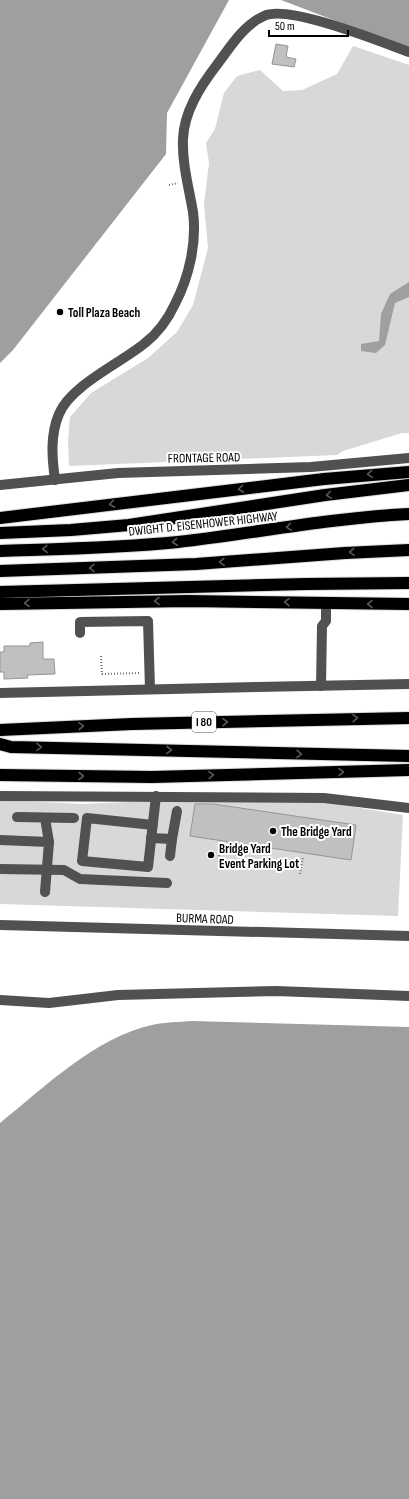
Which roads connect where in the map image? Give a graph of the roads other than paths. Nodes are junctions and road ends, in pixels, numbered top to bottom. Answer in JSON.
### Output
{"nodes":[{"id":1,"x":409,"y":52,"type":"edge"},
{"id":2,"x":409,"y":458,"type":"edge"},
{"id":3,"x":409,"y":472,"type":"edge"},
{"id":4,"x":55,"y":480,"type":"junction"},
{"id":5,"x":0,"y":485,"type":"edge"},
{"id":6,"x":409,"y":485,"type":"edge"},
{"id":7,"x":409,"y":514,"type":"edge"},
{"id":8,"x":0,"y":518,"type":"edge"},
{"id":9,"x":0,"y":533,"type":"edge"},
{"id":10,"x":409,"y":550,"type":"edge"},
{"id":11,"x":0,"y":551,"type":"edge"},
{"id":12,"x":0,"y":571,"type":"edge"},
{"id":13,"x":409,"y":583,"type":"edge"},
{"id":14,"x":0,"y":592,"type":"edge"},
{"id":15,"x":326,"y":603,"type":"junction"},
{"id":16,"x":0,"y":604,"type":"edge"},
{"id":17,"x":409,"y":604,"type":"edge"},
{"id":18,"x":80,"y":633,"type":"dead end"},
{"id":19,"x":409,"y":684,"type":"edge"},
{"id":20,"x":322,"y":686,"type":"junction"},
{"id":21,"x":150,"y":689,"type":"junction"},
{"id":22,"x":0,"y":693,"type":"edge"},
{"id":23,"x":409,"y":718,"type":"edge"},
{"id":24,"x":0,"y":730,"type":"edge"},
{"id":25,"x":0,"y":744,"type":"edge"},
{"id":26,"x":409,"y":756,"type":"edge"},
{"id":27,"x":409,"y":770,"type":"edge"},
{"id":28,"x":0,"y":775,"type":"edge"},
{"id":29,"x":0,"y":796,"type":"edge"},
{"id":30,"x":156,"y":796,"type":"junction"},
{"id":31,"x":409,"y":808,"type":"edge"},
{"id":32,"x":177,"y":812,"type":"dead end"},
{"id":33,"x":17,"y":818,"type":"dead end"},
{"id":34,"x":45,"y":818,"type":"junction"},
{"id":35,"x":74,"y":818,"type":"dead end"},
{"id":36,"x":153,"y":825,"type":"junction"},
{"id":37,"x":152,"y":838,"type":"junction"},
{"id":38,"x":172,"y":839,"type":"junction"},
{"id":39,"x":0,"y":840,"type":"edge"},
{"id":40,"x":50,"y":842,"type":"junction"},
{"id":41,"x":170,"y":856,"type":"dead end"},
{"id":42,"x":0,"y":869,"type":"edge"},
{"id":43,"x":47,"y":870,"type":"junction"},
{"id":44,"x":167,"y":883,"type":"dead end"},
{"id":45,"x":45,"y":892,"type":"dead end"},
{"id":46,"x":0,"y":925,"type":"edge"},
{"id":47,"x":409,"y":936,"type":"edge"},
{"id":48,"x":409,"y":996,"type":"edge"},
{"id":49,"x":0,"y":1000,"type":"edge"}],
"edges":[{"from":1,"to":4,"type":"street"},
{"from":2,"to":4,"type":"street","name":"FRONTAGE ROAD"},
{"from":3,"to":8,"type":"highway","one_way":true},
{"from":4,"to":5,"type":"street","name":"FRONTAGE ROAD"},
{"from":6,"to":9,"type":"highway","one_way":true},
{"from":7,"to":11,"type":"highway","name":"DWIGHT D. EISENHOWER HIGHWAY","one_way":true},
{"from":10,"to":12,"type":"highway","one_way":true},
{"from":13,"to":14,"type":"highway"},
{"from":15,"to":16,"type":"highway","one_way":true},
{"from":17,"to":15,"type":"highway","one_way":true},
{"from":15,"to":20,"type":"street"},
{"from":18,"to":21,"type":"street"},
{"from":19,"to":20,"type":"street"},
{"from":20,"to":21,"type":"street"},
{"from":21,"to":22,"type":"street"},
{"from":24,"to":23,"type":"highway","number":"I 80","one_way":true},
{"from":25,"to":26,"type":"highway","one_way":true},
{"from":28,"to":27,"type":"highway","one_way":true},
{"from":29,"to":30,"type":"street"},
{"from":30,"to":31,"type":"street"},
{"from":30,"to":36,"type":"street"},
{"from":32,"to":38,"type":"street"},
{"from":33,"to":34,"type":"street"},
{"from":34,"to":35,"type":"street"},
{"from":34,"to":40,"type":"street"},
{"from":36,"to":37,"type":"street"},
{"from":36,"to":37,"type":"street"},
{"from":37,"to":38,"type":"street"},
{"from":38,"to":41,"type":"street"},
{"from":39,"to":40,"type":"street"},
{"from":40,"to":43,"type":"street"},
{"from":42,"to":43,"type":"street"},
{"from":43,"to":44,"type":"street"},
{"from":43,"to":45,"type":"street"},
{"from":46,"to":47,"type":"street","name":"BURMA ROAD"},
{"from":48,"to":49,"type":"street"}]}
